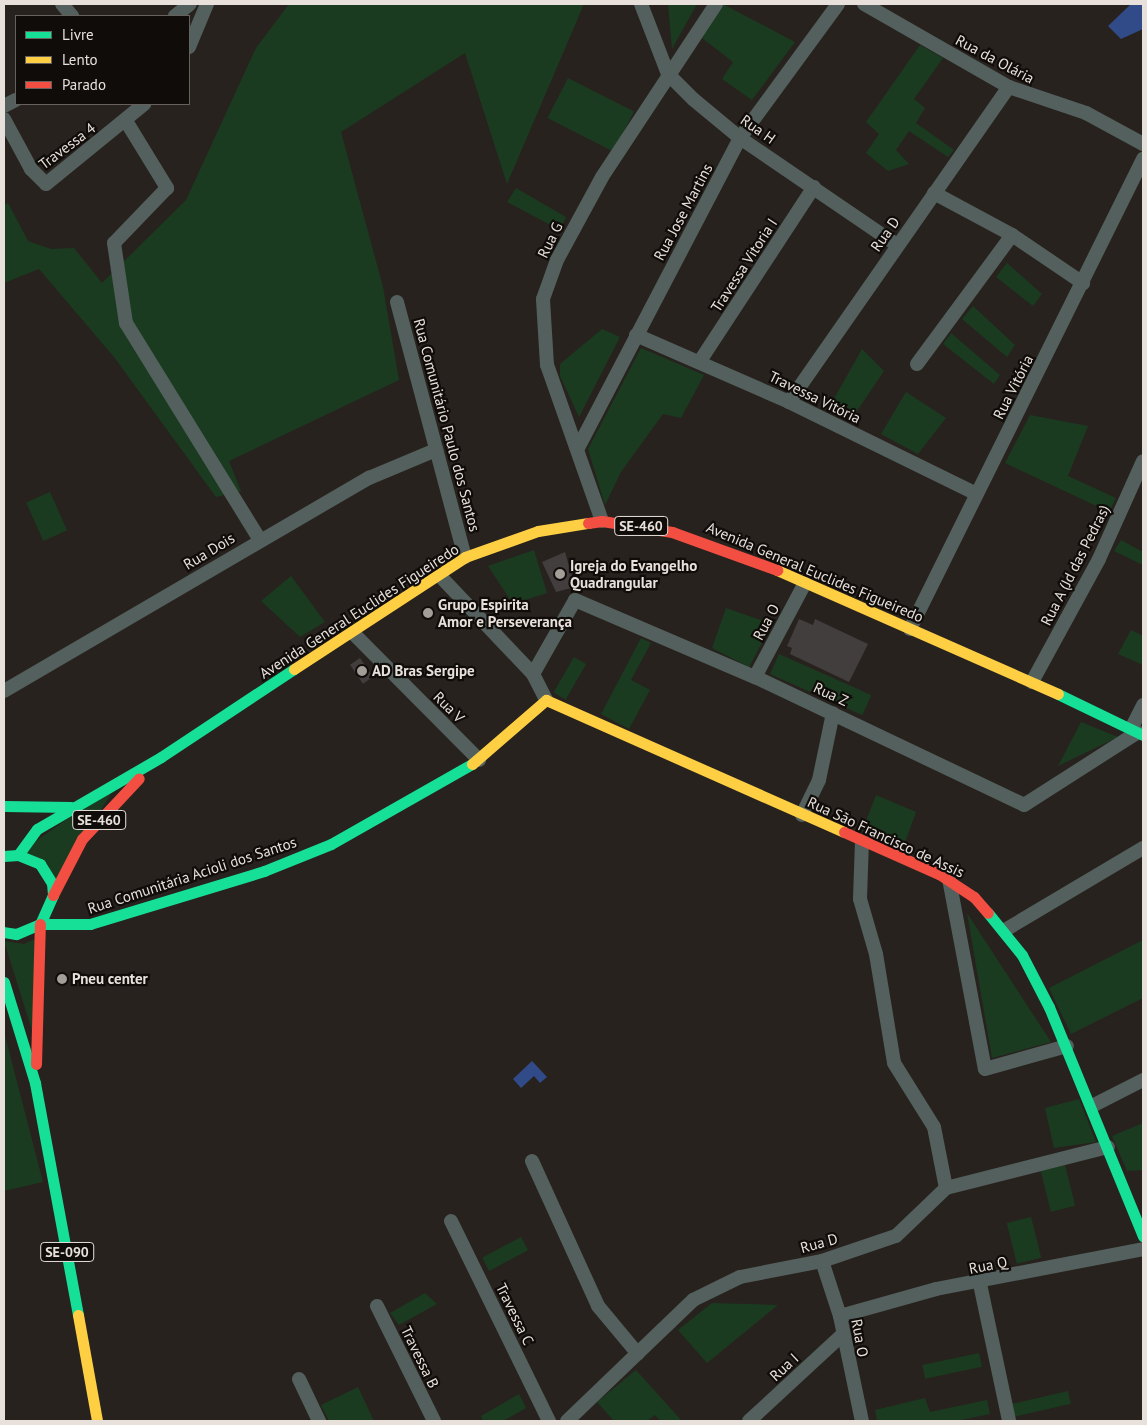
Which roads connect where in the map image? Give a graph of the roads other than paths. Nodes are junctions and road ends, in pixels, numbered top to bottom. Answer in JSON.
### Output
{"nodes":[{"id":1,"x":62,"y":4,"type":"edge"},
{"id":2,"x":190,"y":4,"type":"edge"},
{"id":3,"x":207,"y":4,"type":"edge"},
{"id":4,"x":642,"y":4,"type":"edge"},
{"id":5,"x":716,"y":4,"type":"edge"},
{"id":6,"x":838,"y":4,"type":"edge"},
{"id":7,"x":864,"y":4,"type":"edge"},
{"id":8,"x":71,"y":15,"type":"edge"},
{"id":9,"x":176,"y":15,"type":"edge"},
{"id":10,"x":190,"y":45,"type":"edge"},
{"id":11,"x":668,"y":74,"type":"junction"},
{"id":12,"x":1009,"y":87,"type":"junction"},
{"id":13,"x":141,"y":105,"type":"edge"},
{"id":14,"x":4,"y":119,"type":"edge"},
{"id":15,"x":126,"y":121,"type":"junction"},
{"id":16,"x":740,"y":138,"type":"junction"},
{"id":17,"x":1143,"y":144,"type":"edge"},
{"id":18,"x":1143,"y":159,"type":"edge"},
{"id":19,"x":814,"y":187,"type":"junction"},
{"id":20,"x":934,"y":193,"type":"junction"},
{"id":21,"x":1012,"y":235,"type":"junction"},
{"id":22,"x":897,"y":245,"type":"junction"},
{"id":23,"x":1083,"y":283,"type":"junction"},
{"id":24,"x":397,"y":302,"type":"dead end"},
{"id":25,"x":636,"y":335,"type":"junction"},
{"id":26,"x":700,"y":361,"type":"junction"},
{"id":27,"x":917,"y":364,"type":"dead end"},
{"id":28,"x":789,"y":402,"type":"junction"},
{"id":29,"x":578,"y":448,"type":"junction"},
{"id":30,"x":436,"y":450,"type":"junction"},
{"id":31,"x":1143,"y":461,"type":"edge"},
{"id":32,"x":978,"y":494,"type":"junction"},
{"id":33,"x":602,"y":521,"type":"junction"},
{"id":34,"x":260,"y":540,"type":"junction"},
{"id":35,"x":465,"y":557,"type":"junction"},
{"id":36,"x":440,"y":576,"type":"junction"},
{"id":37,"x":805,"y":583,"type":"junction"},
{"id":38,"x":910,"y":629,"type":"junction"},
{"id":39,"x":353,"y":633,"type":"junction"},
{"id":40,"x":533,"y":674,"type":"junction"},
{"id":41,"x":755,"y":677,"type":"junction"},
{"id":42,"x":1032,"y":682,"type":"junction"},
{"id":43,"x":4,"y":691,"type":"edge"},
{"id":44,"x":546,"y":700,"type":"junction"},
{"id":45,"x":1143,"y":705,"type":"edge"},
{"id":46,"x":833,"y":713,"type":"junction"},
{"id":47,"x":1137,"y":732,"type":"edge"},
{"id":48,"x":161,"y":757,"type":"junction"},
{"id":49,"x":479,"y":760,"type":"junction"},
{"id":50,"x":4,"y":806,"type":"edge"},
{"id":51,"x":72,"y":807,"type":"junction"},
{"id":52,"x":802,"y":815,"type":"junction"},
{"id":53,"x":4,"y":841,"type":"edge"},
{"id":54,"x":862,"y":841,"type":"junction"},
{"id":55,"x":1142,"y":852,"type":"edge"},
{"id":56,"x":12,"y":855,"type":"edge"},
{"id":57,"x":949,"y":879,"type":"junction"},
{"id":58,"x":54,"y":895,"type":"junction"},
{"id":59,"x":40,"y":924,"type":"junction"},
{"id":60,"x":1005,"y":930,"type":"junction"},
{"id":61,"x":4,"y":932,"type":"edge"},
{"id":62,"x":4,"y":982,"type":"edge"},
{"id":63,"x":1067,"y":1046,"type":"junction"},
{"id":64,"x":1143,"y":1080,"type":"edge"},
{"id":65,"x":36,"y":1083,"type":"junction"},
{"id":66,"x":1092,"y":1106,"type":"junction"},
{"id":67,"x":1108,"y":1147,"type":"junction"},
{"id":68,"x":532,"y":1161,"type":"dead end"},
{"id":69,"x":946,"y":1188,"type":"junction"},
{"id":70,"x":451,"y":1221,"type":"dead end"},
{"id":71,"x":1143,"y":1235,"type":"edge"},
{"id":72,"x":1143,"y":1249,"type":"edge"},
{"id":73,"x":822,"y":1261,"type":"junction"},
{"id":74,"x":980,"y":1284,"type":"junction"},
{"id":75,"x":377,"y":1306,"type":"dead end"},
{"id":76,"x":840,"y":1316,"type":"junction"},
{"id":77,"x":841,"y":1336,"type":"junction"},
{"id":78,"x":638,"y":1354,"type":"junction"},
{"id":79,"x":299,"y":1380,"type":"dead end"},
{"id":80,"x":97,"y":1421,"type":"edge"},
{"id":81,"x":319,"y":1421,"type":"edge"},
{"id":82,"x":434,"y":1421,"type":"edge"},
{"id":83,"x":548,"y":1421,"type":"edge"},
{"id":84,"x":567,"y":1421,"type":"edge"},
{"id":85,"x":749,"y":1421,"type":"edge"},
{"id":86,"x":862,"y":1421,"type":"edge"},
{"id":87,"x":1009,"y":1421,"type":"edge"}],
"edges":[{"from":1,"to":8,"type":"street"},
{"from":2,"to":9,"type":"street"},
{"from":3,"to":10,"type":"street"},
{"from":4,"to":11,"type":"street","name":"Rua H"},
{"from":5,"to":11,"type":"street","name":"Rua G"},
{"from":6,"to":16,"type":"street","name":"Rua Jose Martins"},
{"from":7,"to":12,"type":"street","name":"Rua da Olária"},
{"from":11,"to":16,"type":"street","name":"Rua H"},
{"from":11,"to":29,"type":"street","name":"Rua G"},
{"from":12,"to":17,"type":"street","name":"Rua da Olária"},
{"from":12,"to":20,"type":"street","name":"Rua D"},
{"from":13,"to":15,"type":"street","name":"Travessa 4"},
{"from":14,"to":15,"type":"street","name":"Travessa 4"},
{"from":15,"to":34,"type":"street"},
{"from":16,"to":19,"type":"street","name":"Rua H"},
{"from":16,"to":25,"type":"street","name":"Rua Jose Martins"},
{"from":18,"to":23,"type":"street","name":"Rua Vitória"},
{"from":19,"to":22,"type":"street","name":"Rua H"},
{"from":19,"to":26,"type":"street","name":"Travessa Vitoria I"},
{"from":20,"to":21,"type":"street"},
{"from":20,"to":22,"type":"street","name":"Rua D"},
{"from":21,"to":23,"type":"street"},
{"from":21,"to":27,"type":"street"},
{"from":22,"to":28,"type":"street","name":"Rua D"},
{"from":23,"to":32,"type":"street","name":"Rua Vitória"},
{"from":24,"to":30,"type":"street","name":"Rua Comunitário Paulo dos Santos"},
{"from":25,"to":26,"type":"street","name":"Travessa Vitória"},
{"from":25,"to":29,"type":"street","name":"Rua Jose Martins"},
{"from":26,"to":28,"type":"street","name":"Travessa Vitória"},
{"from":28,"to":32,"type":"street","name":"Travessa Vitória"},
{"from":29,"to":33,"type":"street","name":"Rua G"},
{"from":30,"to":34,"type":"street","name":"Rua Dois"},
{"from":30,"to":35,"type":"street","name":"Rua Comunitário Paulo dos Santos"},
{"from":31,"to":42,"type":"street","name":"Rua A (Jd das Pedras)"},
{"from":32,"to":38,"type":"street","name":"Rua Vitória"},
{"from":33,"to":35,"type":"main road","name":"Avenida General Euclides Figueiredo","number":"SE-460"},
{"from":33,"to":37,"type":"main road","name":"Avenida General Euclides Figueiredo","number":"SE-460"},
{"from":34,"to":43,"type":"street","name":"Rua Dois"},
{"from":35,"to":36,"type":"main road","name":"Avenida General Euclides Figueiredo","number":"SE-460"},
{"from":36,"to":39,"type":"main road","name":"Avenida General Euclides Figueiredo","number":"SE-460"},
{"from":36,"to":40,"type":"street"},
{"from":37,"to":38,"type":"main road","name":"Avenida General Euclides Figueiredo","number":"SE-460"},
{"from":37,"to":41,"type":"street","name":"Rua O"},
{"from":38,"to":42,"type":"main road","name":"Avenida General Euclides Figueiredo","number":"SE-460"},
{"from":39,"to":48,"type":"main road","name":"Avenida General Euclides Figueiredo","number":"SE-460"},
{"from":39,"to":49,"type":"street","name":"Rua V"},
{"from":40,"to":41,"type":"street","name":"Rua Z"},
{"from":40,"to":44,"type":"street"},
{"from":41,"to":46,"type":"street","name":"Rua Z"},
{"from":42,"to":47,"type":"main road","name":"Avenida General Euclides Figueiredo","number":"SE-460"},
{"from":44,"to":49,"type":"main road","name":"Rua Comunitária Acioli dos Santos"},
{"from":44,"to":52,"type":"main road","name":"Rua São Francisco de Assis"},
{"from":45,"to":47,"type":"street"},
{"from":46,"to":47,"type":"street","name":"Rua Z"},
{"from":46,"to":52,"type":"street"},
{"from":48,"to":51,"type":"main road","name":"Avenida General Euclides Figueiredo","number":"SE-460"},
{"from":48,"to":58,"type":"main road","name":"Avenida General Euclides Figueiredo","number":"SE-460"},
{"from":49,"to":59,"type":"main road","name":"Rua Comunitária Acioli dos Santos"},
{"from":50,"to":51,"type":"main road"},
{"from":51,"to":56,"type":"main road","name":"Avenida General Euclides Figueiredo","number":"SE-460"},
{"from":52,"to":54,"type":"main road","name":"Rua São Francisco de Assis"},
{"from":53,"to":56,"type":"main road"},
{"from":54,"to":57,"type":"main road","name":"Rua São Francisco de Assis"},
{"from":54,"to":69,"type":"street"},
{"from":55,"to":60,"type":"street"},
{"from":56,"to":58,"type":"main road"},
{"from":57,"to":60,"type":"main road","name":"Rua São Francisco de Assis"},
{"from":57,"to":63,"type":"street"},
{"from":58,"to":59,"type":"main road","name":"Avenida General Euclides Figueiredo"},
{"from":59,"to":61,"type":"main road"},
{"from":59,"to":65,"type":"main road","number":"SE-090"},
{"from":60,"to":63,"type":"main road","name":"Rua São Francisco de Assis"},
{"from":62,"to":65,"type":"main road","number":"SE-090"},
{"from":63,"to":66,"type":"main road","name":"Rua São Francisco de Assis"},
{"from":64,"to":66,"type":"street"},
{"from":65,"to":80,"type":"main road","number":"SE-090"},
{"from":66,"to":67,"type":"main road","name":"Rua São Francisco de Assis"},
{"from":67,"to":69,"type":"street","name":"Rua D"},
{"from":67,"to":71,"type":"main road","name":"Rua São Francisco de Assis"},
{"from":68,"to":78,"type":"street"},
{"from":69,"to":73,"type":"street","name":"Rua D"},
{"from":70,"to":83,"type":"street","name":"Travessa C"},
{"from":72,"to":74,"type":"street","name":"Rua Q"},
{"from":73,"to":76,"type":"street","name":"Rua O"},
{"from":73,"to":78,"type":"street","name":"Rua D"},
{"from":74,"to":76,"type":"street","name":"Rua Q"},
{"from":74,"to":87,"type":"street"},
{"from":75,"to":82,"type":"street","name":"Travessa B"},
{"from":76,"to":77,"type":"street","name":"Rua O"},
{"from":77,"to":85,"type":"street","name":"Rua I"},
{"from":77,"to":86,"type":"street","name":"Rua O"},
{"from":78,"to":84,"type":"street","name":"Rua D"},
{"from":79,"to":81,"type":"street"}]}
